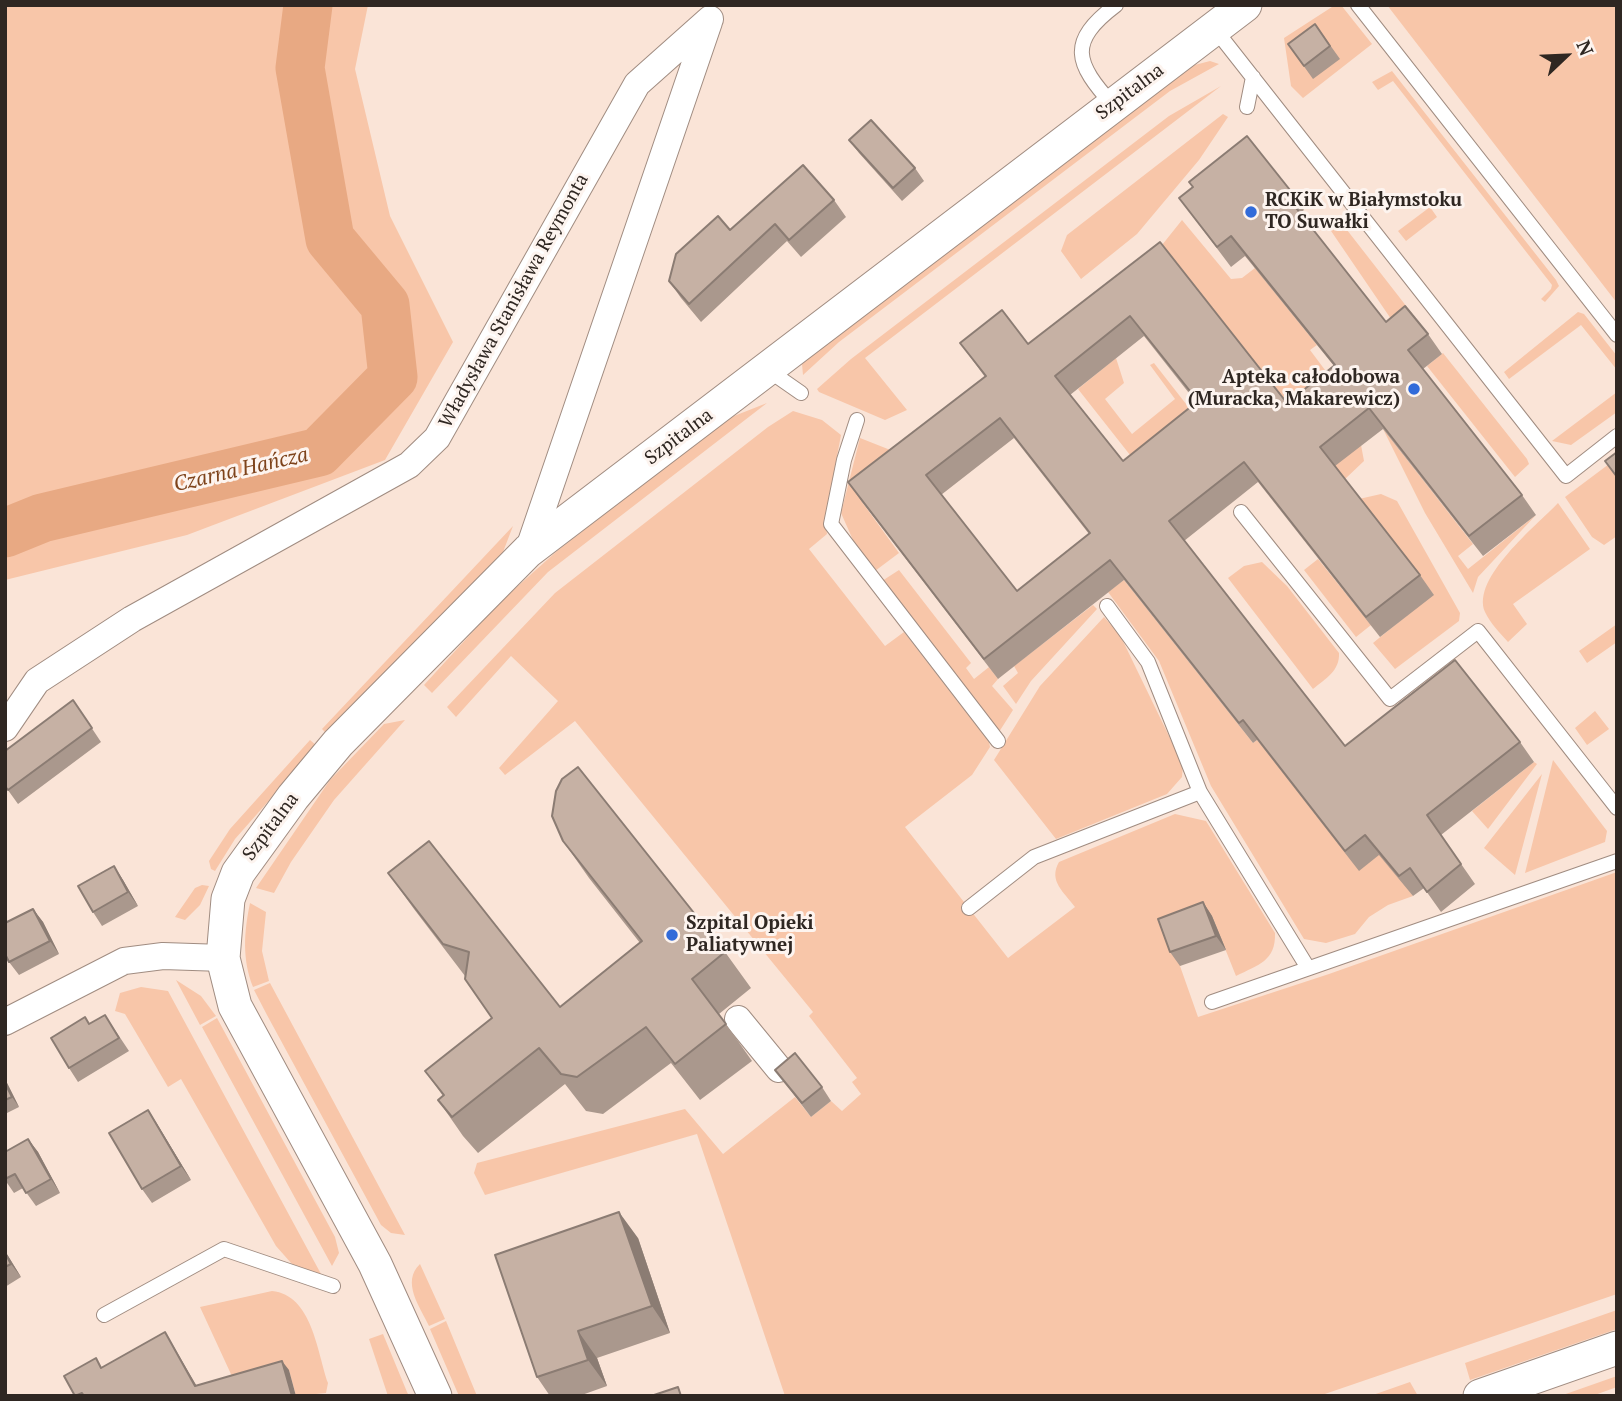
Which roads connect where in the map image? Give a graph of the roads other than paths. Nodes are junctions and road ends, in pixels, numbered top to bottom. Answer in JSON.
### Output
{"nodes":[{"id":1,"x":1116,"y":5,"type":"edge"},
{"id":2,"x":1245,"y":5,"type":"edge"},
{"id":3,"x":1357,"y":5,"type":"edge"},
{"id":4,"x":714,"y":12,"type":"edge"},
{"id":5,"x":1214,"y":28,"type":"junction"},
{"id":6,"x":1252,"y":77,"type":"junction"},
{"id":7,"x":1113,"y":105,"type":"junction"},
{"id":8,"x":1247,"y":107,"type":"dead end"},
{"id":9,"x":1617,"y":335,"type":"edge"},
{"id":10,"x":768,"y":370,"type":"junction"},
{"id":11,"x":801,"y":393,"type":"dead end"},
{"id":12,"x":857,"y":420,"type":"dead end"},
{"id":13,"x":1617,"y":436,"type":"edge"},
{"id":14,"x":1241,"y":512,"type":"dead end"},
{"id":15,"x":528,"y":551,"type":"junction"},
{"id":16,"x":1107,"y":606,"type":"dead end"},
{"id":17,"x":5,"y":728,"type":"edge"},
{"id":18,"x":998,"y":741,"type":"dead end"},
{"id":19,"x":1200,"y":792,"type":"junction"},
{"id":20,"x":1617,"y":808,"type":"edge"},
{"id":21,"x":1617,"y":861,"type":"edge"},
{"id":22,"x":970,"y":908,"type":"dead end"},
{"id":23,"x":223,"y":958,"type":"junction"},
{"id":24,"x":1308,"y":968,"type":"junction"},
{"id":25,"x":1212,"y":1002,"type":"dead end"},
{"id":26,"x":738,"y":1019,"type":"dead end"},
{"id":27,"x":5,"y":1022,"type":"edge"},
{"id":28,"x":779,"y":1069,"type":"edge"},
{"id":29,"x":333,"y":1286,"type":"dead end"},
{"id":30,"x":104,"y":1315,"type":"dead end"},
{"id":31,"x":1617,"y":1348,"type":"edge"},
{"id":32,"x":435,"y":1396,"type":"edge"},
{"id":33,"x":1480,"y":1396,"type":"edge"}],
"edges":[{"from":1,"to":7,"type":"lane"},
{"from":2,"to":5,"type":"street","name":"Szpitalna"},
{"from":3,"to":9,"type":"lane"},
{"from":4,"to":15,"type":"street","name":"Władysława Stanisława Reymonta"},
{"from":4,"to":17,"type":"street","name":"Władysława Stanisława Reymonta"},
{"from":5,"to":6,"type":"lane"},
{"from":5,"to":7,"type":"street","name":"Szpitalna"},
{"from":6,"to":8,"type":"lane"},
{"from":6,"to":13,"type":"lane"},
{"from":7,"to":10,"type":"street","name":"Szpitalna"},
{"from":10,"to":11,"type":"lane"},
{"from":10,"to":15,"type":"street","name":"Szpitalna"},
{"from":12,"to":18,"type":"lane"},
{"from":14,"to":20,"type":"lane"},
{"from":15,"to":23,"type":"street","name":"Szpitalna"},
{"from":16,"to":19,"type":"lane"},
{"from":19,"to":22,"type":"lane"},
{"from":19,"to":24,"type":"lane"},
{"from":21,"to":24,"type":"lane"},
{"from":23,"to":27,"type":"street"},
{"from":23,"to":32,"type":"street","name":"Szpitalna"},
{"from":24,"to":25,"type":"lane"},
{"from":26,"to":28,"type":"street"},
{"from":29,"to":30,"type":"lane"},
{"from":31,"to":33,"type":"street"}]}
